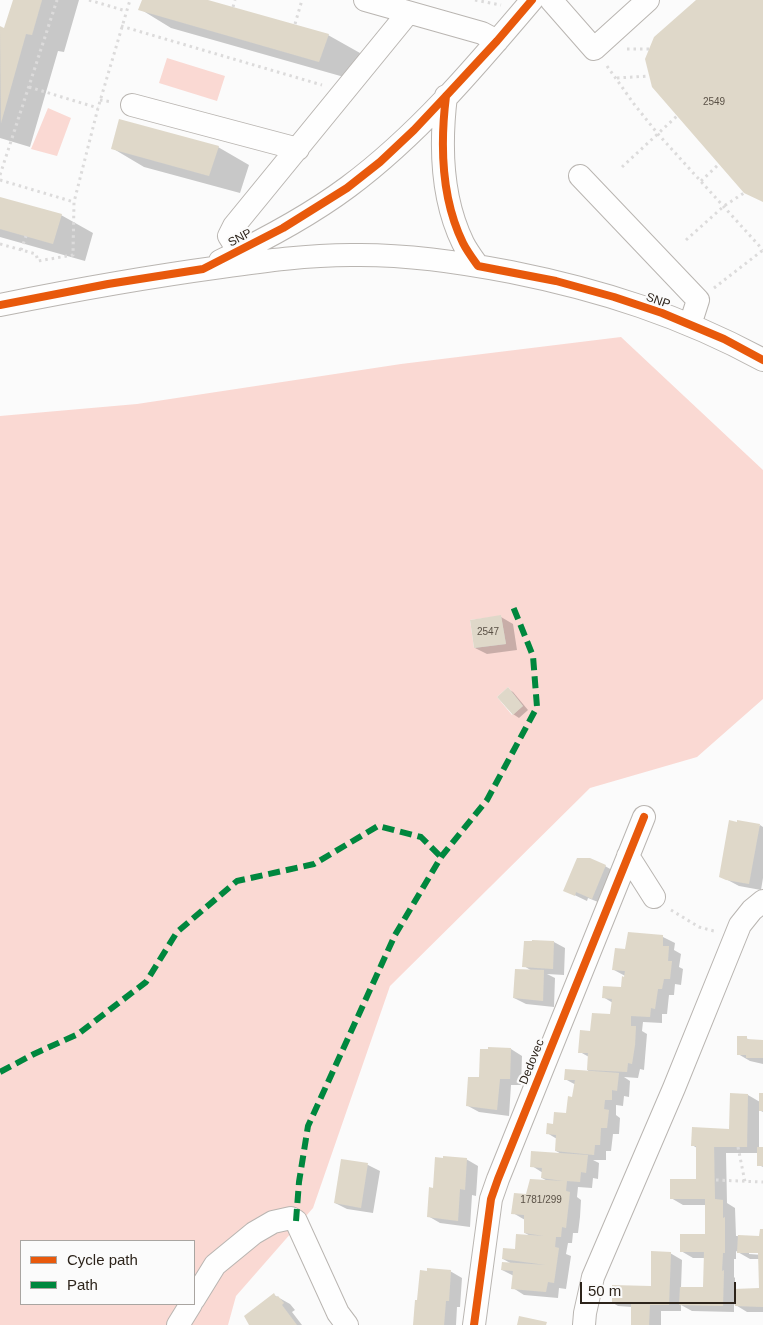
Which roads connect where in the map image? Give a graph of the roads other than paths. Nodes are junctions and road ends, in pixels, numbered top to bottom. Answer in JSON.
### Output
{"nodes":[{"id":1,"x":365,"y":0,"type":"edge"},
{"id":2,"x":532,"y":0,"type":"edge"},
{"id":3,"x":551,"y":0,"type":"edge"},
{"id":4,"x":648,"y":0,"type":"edge"},
{"id":5,"x":408,"y":12,"type":"junction"},
{"id":6,"x":497,"y":41,"type":"junction"},
{"id":7,"x":446,"y":96,"type":"junction"},
{"id":8,"x":132,"y":105,"type":"dead end"},
{"id":9,"x":298,"y":149,"type":"junction"},
{"id":10,"x":580,"y":176,"type":"dead end"},
{"id":11,"x":239,"y":252,"type":"junction"},
{"id":12,"x":478,"y":266,"type":"junction"},
{"id":13,"x":203,"y":269,"type":"junction"},
{"id":14,"x":0,"y":305,"type":"edge"},
{"id":15,"x":690,"y":325,"type":"junction"},
{"id":16,"x":763,"y":360,"type":"edge"},
{"id":17,"x":644,"y":816,"type":"dead end"},
{"id":18,"x":628,"y":856,"type":"junction"},
{"id":19,"x":654,"y":897,"type":"road end"},
{"id":20,"x":763,"y":901,"type":"edge"},
{"id":21,"x":195,"y":1297,"type":"edge"},
{"id":22,"x":190,"y":1305,"type":"edge"},
{"id":23,"x":178,"y":1325,"type":"edge"},
{"id":24,"x":347,"y":1325,"type":"edge"},
{"id":25,"x":474,"y":1325,"type":"edge"},
{"id":26,"x":584,"y":1325,"type":"edge"}],
"edges":[{"from":1,"to":5,"type":"street"},
{"from":2,"to":6,"type":"street","name":"SNP"},
{"from":3,"to":4,"type":"street"},
{"from":5,"to":6,"type":"street"},
{"from":5,"to":9,"type":"street","name":"SNP"},
{"from":6,"to":7,"type":"street","name":"SNP"},
{"from":7,"to":11,"type":"street","name":"SNP"},
{"from":7,"to":12,"type":"street"},
{"from":8,"to":9,"type":"street"},
{"from":9,"to":11,"type":"street","name":"SNP"},
{"from":10,"to":15,"type":"street"},
{"from":11,"to":13,"type":"street","name":"SNP"},
{"from":12,"to":13,"type":"street","name":"SNP"},
{"from":12,"to":15,"type":"street","name":"SNP"},
{"from":13,"to":14,"type":"street","name":"SNP"},
{"from":15,"to":16,"type":"street","name":"SNP"},
{"from":17,"to":18,"type":"street","name":"Dedovec"},
{"from":18,"to":19,"type":"street"},
{"from":18,"to":25,"type":"street","name":"Dedovec"},
{"from":20,"to":26,"type":"street"},
{"from":21,"to":24,"type":"street"},
{"from":22,"to":23,"type":"street"}]}
